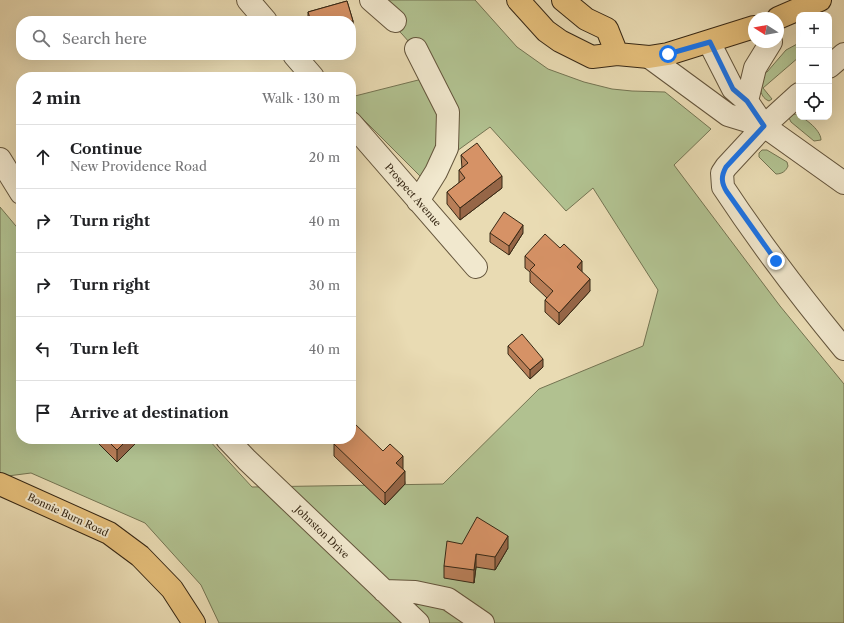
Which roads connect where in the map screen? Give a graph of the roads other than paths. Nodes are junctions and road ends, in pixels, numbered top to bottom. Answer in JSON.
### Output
{"nodes":[{"id":1,"x":371,"y":0,"type":"edge"},
{"id":2,"x":518,"y":0,"type":"edge"},
{"id":3,"x":563,"y":0,"type":"edge"},
{"id":4,"x":820,"y":0,"type":"edge"},
{"id":5,"x":784,"y":19,"type":"edge"},
{"id":6,"x":395,"y":21,"type":"dead end"},
{"id":7,"x":748,"y":29,"type":"edge"},
{"id":8,"x":710,"y":42,"type":"junction"},
{"id":9,"x":767,"y":48,"type":"edge"},
{"id":10,"x":416,"y":49,"type":"dead end"},
{"id":11,"x":618,"y":54,"type":"junction"},
{"id":12,"x":844,"y":54,"type":"edge"},
{"id":13,"x":649,"y":56,"type":"junction"},
{"id":14,"x":298,"y":60,"type":"edge"},
{"id":15,"x":832,"y":64,"type":"edge"},
{"id":16,"x":309,"y":72,"type":"edge"},
{"id":17,"x":796,"y":97,"type":"edge"},
{"id":18,"x":747,"y":101,"type":"junction"},
{"id":19,"x":764,"y":126,"type":"junction"},
{"id":20,"x":356,"y":129,"type":"edge"},
{"id":21,"x":0,"y":159,"type":"edge"},
{"id":22,"x":844,"y":182,"type":"edge"},
{"id":23,"x":16,"y":185,"type":"edge"},
{"id":24,"x":418,"y":201,"type":"junction"},
{"id":25,"x":476,"y":267,"type":"dead end"},
{"id":26,"x":844,"y":349,"type":"edge"},
{"id":27,"x":232,"y":444,"type":"edge"},
{"id":28,"x":0,"y":484,"type":"edge"},
{"id":29,"x":384,"y":591,"type":"junction"},
{"id":30,"x":194,"y":623,"type":"edge"},
{"id":31,"x":418,"y":623,"type":"edge"},
{"id":32,"x":483,"y":623,"type":"edge"}],
"edges":[{"from":1,"to":6,"type":"street"},
{"from":2,"to":11,"type":"main road"},
{"from":3,"to":11,"type":"main road"},
{"from":4,"to":5,"type":"main road"},
{"from":7,"to":8,"type":"main road"},
{"from":8,"to":13,"type":"main road"},
{"from":8,"to":18,"type":"street"},
{"from":9,"to":18,"type":"street"},
{"from":10,"to":24,"type":"street"},
{"from":11,"to":13,"type":"main road"},
{"from":12,"to":15,"type":"street"},
{"from":13,"to":19,"type":"street"},
{"from":14,"to":16,"type":"street"},
{"from":17,"to":19,"type":"street"},
{"from":18,"to":19,"type":"street"},
{"from":19,"to":22,"type":"street"},
{"from":19,"to":26,"type":"street"},
{"from":20,"to":24,"type":"street","name":"Prospect Avenue"},
{"from":21,"to":23,"type":"street"},
{"from":24,"to":25,"type":"street","name":"Prospect Avenue"},
{"from":27,"to":29,"type":"street","name":"Johnston Drive"},
{"from":28,"to":30,"type":"main road","name":"Bonnie Burn Road"},
{"from":29,"to":31,"type":"street","name":"Johnston Drive"},
{"from":29,"to":32,"type":"street"}]}
